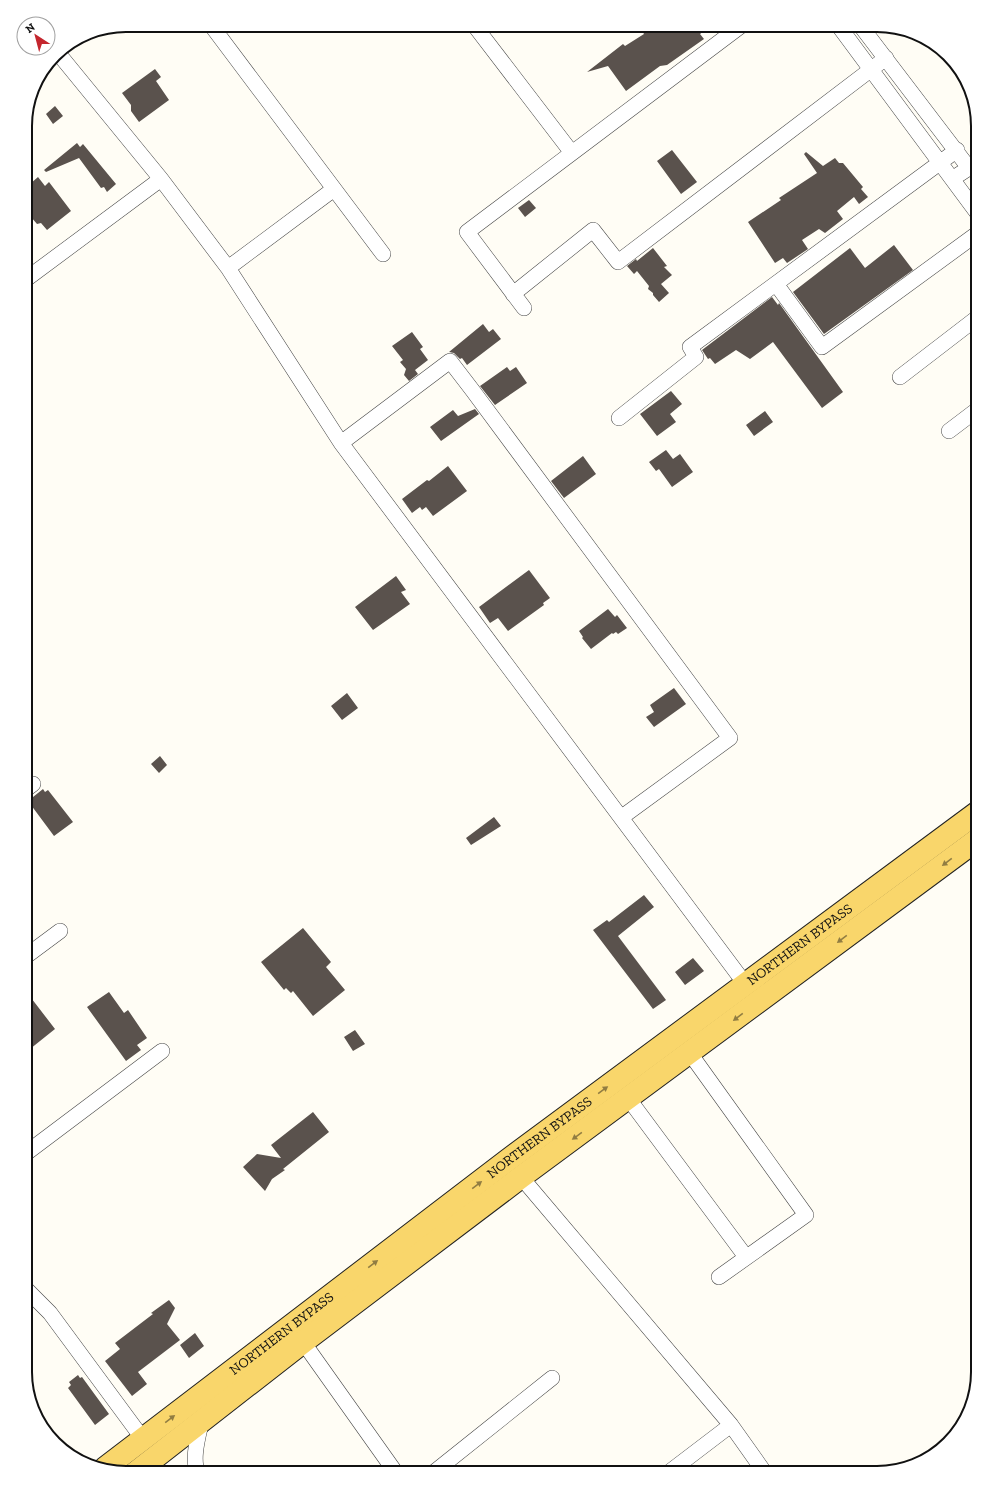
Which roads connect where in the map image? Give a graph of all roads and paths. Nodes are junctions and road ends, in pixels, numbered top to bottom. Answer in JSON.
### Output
{"nodes":[{"id":1,"x":216,"y":32,"type":"edge"},
{"id":2,"x":479,"y":32,"type":"edge"},
{"id":3,"x":733,"y":32,"type":"edge"},
{"id":4,"x":843,"y":32,"type":"edge"},
{"id":5,"x":866,"y":32,"type":"edge"},
{"id":6,"x":62,"y":57,"type":"edge"},
{"id":7,"x":886,"y":58,"type":"junction"},
{"id":8,"x":871,"y":69,"type":"junction"},
{"id":9,"x":957,"y":150,"type":"junction"},
{"id":10,"x":572,"y":153,"type":"junction"},
{"id":11,"x":939,"y":163,"type":"junction"},
{"id":12,"x":161,"y":179,"type":"junction"},
{"id":13,"x":952,"y":179,"type":"junction"},
{"id":14,"x":334,"y":189,"type":"junction"},
{"id":15,"x":971,"y":205,"type":"edge"},
{"id":16,"x":971,"y":238,"type":"edge"},
{"id":17,"x":383,"y":254,"type":"dead end"},
{"id":18,"x":228,"y":268,"type":"junction"},
{"id":19,"x":32,"y":275,"type":"edge"},
{"id":20,"x":776,"y":284,"type":"junction"},
{"id":21,"x":513,"y":294,"type":"junction"},
{"id":22,"x":524,"y":308,"type":"dead end"},
{"id":23,"x":971,"y":322,"type":"edge"},
{"id":24,"x":900,"y":376,"type":"dead end"},
{"id":25,"x":971,"y":414,"type":"edge"},
{"id":26,"x":619,"y":418,"type":"dead end"},
{"id":27,"x":949,"y":431,"type":"dead end"},
{"id":28,"x":341,"y":443,"type":"junction"},
{"id":29,"x":622,"y":817,"type":"junction"},
{"id":30,"x":971,"y":817,"type":"edge"},
{"id":31,"x":971,"y":844,"type":"edge"},
{"id":32,"x":60,"y":931,"type":"dead end"},
{"id":33,"x":32,"y":952,"type":"edge"},
{"id":34,"x":746,"y":985,"type":"junction"},
{"id":35,"x":162,"y":1051,"type":"dead end"},
{"id":36,"x":689,"y":1052,"type":"junction"},
{"id":37,"x":628,"y":1098,"type":"junction"},
{"id":38,"x":32,"y":1149,"type":"edge"},
{"id":39,"x":520,"y":1177,"type":"junction"},
{"id":40,"x":746,"y":1257,"type":"junction"},
{"id":41,"x":719,"y":1277,"type":"dead end"},
{"id":42,"x":361,"y":1285,"type":"junction"},
{"id":43,"x":32,"y":1295,"type":"edge"},
{"id":44,"x":303,"y":1342,"type":"junction"},
{"id":45,"x":552,"y":1378,"type":"dead end"},
{"id":46,"x":202,"y":1419,"type":"junction"},
{"id":47,"x":731,"y":1425,"type":"junction"},
{"id":48,"x":143,"y":1439,"type":"junction"},
{"id":49,"x":110,"y":1464,"type":"edge"},
{"id":50,"x":145,"y":1466,"type":"edge"},
{"id":51,"x":196,"y":1466,"type":"edge"},
{"id":52,"x":391,"y":1466,"type":"edge"},
{"id":53,"x":442,"y":1466,"type":"edge"},
{"id":54,"x":677,"y":1466,"type":"edge"},
{"id":55,"x":760,"y":1466,"type":"edge"}],
"edges":[{"from":1,"to":14,"type":"street"},
{"from":2,"to":10,"type":"street"},
{"from":3,"to":10,"type":"street"},
{"from":4,"to":8,"type":"street"},
{"from":5,"to":7,"type":"street"},
{"from":6,"to":12,"type":"street"},
{"from":7,"to":8,"type":"street"},
{"from":7,"to":9,"type":"street"},
{"from":8,"to":11,"type":"street"},
{"from":8,"to":21,"type":"street"},
{"from":9,"to":11,"type":"street"},
{"from":9,"to":13,"type":"street"},
{"from":10,"to":21,"type":"street"},
{"from":11,"to":13,"type":"street"},
{"from":11,"to":20,"type":"street"},
{"from":12,"to":18,"type":"street"},
{"from":12,"to":19,"type":"street"},
{"from":13,"to":15,"type":"street"},
{"from":14,"to":17,"type":"street"},
{"from":14,"to":18,"type":"street"},
{"from":16,"to":20,"type":"street"},
{"from":18,"to":28,"type":"street"},
{"from":20,"to":26,"type":"street"},
{"from":21,"to":22,"type":"street"},
{"from":23,"to":24,"type":"street"},
{"from":25,"to":27,"type":"street"},
{"from":28,"to":29,"type":"street"},
{"from":28,"to":29,"type":"street"},
{"from":29,"to":34,"type":"street"},
{"from":30,"to":34,"type":"main road","name":"NORTHERN BYPASS"},
{"from":31,"to":36,"type":"main road","name":"NORTHERN BYPASS","one_way":true},
{"from":32,"to":33,"type":"street"},
{"from":42,"to":34,"type":"main road","name":"NORTHERN BYPASS","one_way":true},
{"from":35,"to":38,"type":"street"},
{"from":36,"to":37,"type":"main road","name":"NORTHERN BYPASS"},
{"from":36,"to":40,"type":"street"},
{"from":37,"to":39,"type":"main road","name":"NORTHERN BYPASS","one_way":true},
{"from":37,"to":40,"type":"street"},
{"from":39,"to":42,"type":"main road","name":"NORTHERN BYPASS"},
{"from":39,"to":47,"type":"street"},
{"from":40,"to":41,"type":"street"},
{"from":42,"to":44,"type":"main road","name":"NORTHERN BYPASS"},
{"from":48,"to":42,"type":"main road","name":"NORTHERN BYPASS","one_way":true},
{"from":43,"to":48,"type":"street"},
{"from":44,"to":46,"type":"main road","name":"NORTHERN BYPASS"},
{"from":44,"to":52,"type":"street"},
{"from":45,"to":53,"type":"street"},
{"from":46,"to":50,"type":"main road","name":"NORTHERN BYPASS"},
{"from":46,"to":51,"type":"street"},
{"from":47,"to":54,"type":"street"},
{"from":47,"to":55,"type":"street"},
{"from":48,"to":49,"type":"main road","name":"NORTHERN BYPASS"}]}
